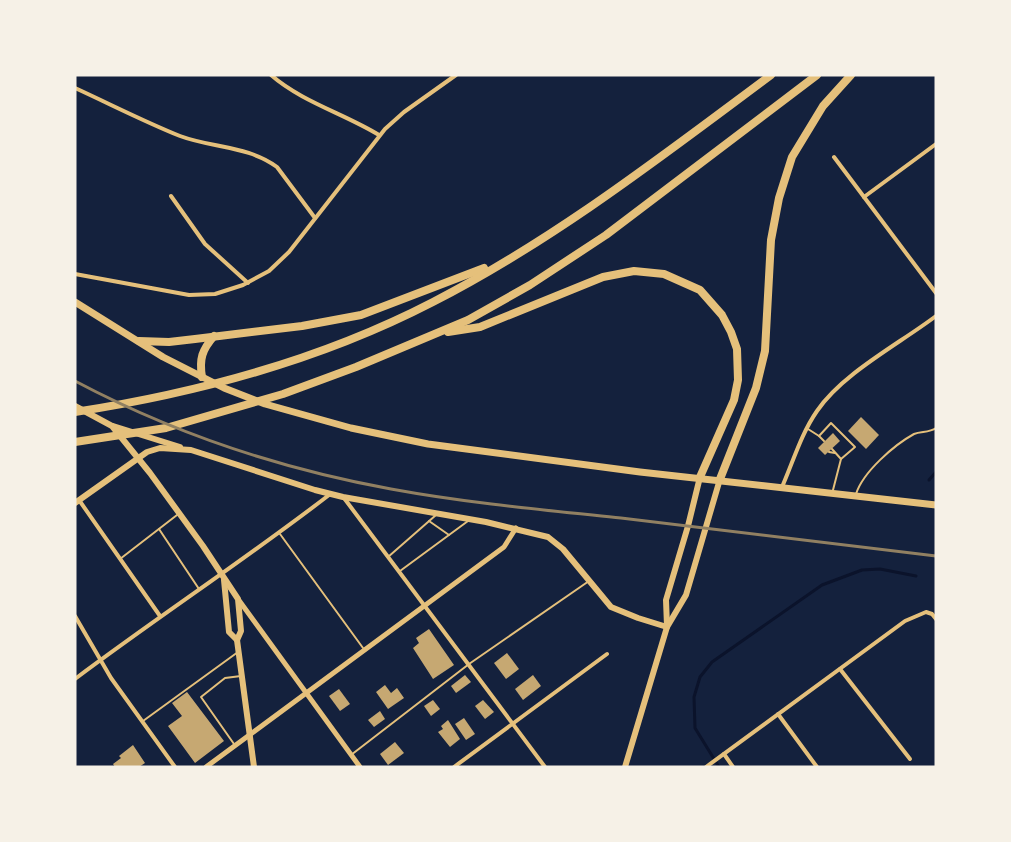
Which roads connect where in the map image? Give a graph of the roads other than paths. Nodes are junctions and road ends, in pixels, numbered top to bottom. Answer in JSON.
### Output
{"nodes":[{"id":1,"x":271,"y":75,"type":"edge"},
{"id":2,"x":456,"y":75,"type":"edge"},
{"id":3,"x":771,"y":75,"type":"edge"},
{"id":4,"x":817,"y":75,"type":"edge"},
{"id":5,"x":851,"y":75,"type":"edge"},
{"id":6,"x":75,"y":88,"type":"edge"},
{"id":7,"x":380,"y":135,"type":"junction"},
{"id":8,"x":936,"y":144,"type":"edge"},
{"id":9,"x":834,"y":157,"type":"dead end"},
{"id":10,"x":171,"y":196,"type":"dead end"},
{"id":11,"x":864,"y":197,"type":"junction"},
{"id":12,"x":315,"y":218,"type":"junction"},
{"id":13,"x":511,"y":259,"type":"junction"},
{"id":14,"x":75,"y":274,"type":"edge"},
{"id":15,"x":248,"y":283,"type":"junction"},
{"id":16,"x":936,"y":292,"type":"edge"},
{"id":17,"x":75,"y":302,"type":"edge"},
{"id":18,"x":936,"y":316,"type":"edge"},
{"id":19,"x":438,"y":333,"type":"junction"},
{"id":20,"x":214,"y":336,"type":"junction"},
{"id":21,"x":139,"y":341,"type":"junction"},
{"id":22,"x":202,"y":377,"type":"junction"},
{"id":23,"x":75,"y":406,"type":"edge"},
{"id":24,"x":75,"y":412,"type":"edge"},
{"id":25,"x":112,"y":426,"type":"junction"},
{"id":26,"x":807,"y":428,"type":"junction"},
{"id":27,"x":936,"y":428,"type":"edge"},
{"id":28,"x":75,"y":442,"type":"edge"},
{"id":29,"x":191,"y":450,"type":"junction"},
{"id":30,"x":830,"y":450,"type":"dead end"},
{"id":31,"x":138,"y":458,"type":"junction"},
{"id":32,"x":841,"y":459,"type":"junction"},
{"id":33,"x":700,"y":477,"type":"junction"},
{"id":34,"x":720,"y":480,"type":"junction"},
{"id":35,"x":783,"y":487,"type":"junction"},
{"id":36,"x":833,"y":493,"type":"junction"},
{"id":37,"x":331,"y":494,"type":"junction"},
{"id":38,"x":855,"y":496,"type":"junction"},
{"id":39,"x":343,"y":497,"type":"junction"},
{"id":40,"x":77,"y":502,"type":"edge"},
{"id":41,"x":936,"y":505,"type":"edge"},
{"id":42,"x":180,"y":514,"type":"junction"},
{"id":43,"x":438,"y":514,"type":"junction"},
{"id":44,"x":471,"y":520,"type":"junction"},
{"id":45,"x":429,"y":521,"type":"junction"},
{"id":46,"x":516,"y":528,"type":"junction"},
{"id":47,"x":159,"y":529,"type":"junction"},
{"id":48,"x":279,"y":533,"type":"junction"},
{"id":49,"x":449,"y":535,"type":"junction"},
{"id":50,"x":388,"y":557,"type":"junction"},
{"id":51,"x":120,"y":559,"type":"junction"},
{"id":52,"x":399,"y":572,"type":"junction"},
{"id":53,"x":222,"y":577,"type":"junction"},
{"id":54,"x":589,"y":581,"type":"junction"},
{"id":55,"x":199,"y":589,"type":"junction"},
{"id":56,"x":238,"y":599,"type":"junction"},
{"id":57,"x":424,"y":606,"type":"junction"},
{"id":58,"x":75,"y":616,"type":"edge"},
{"id":59,"x":160,"y":616,"type":"junction"},
{"id":60,"x":936,"y":619,"type":"edge"},
{"id":61,"x":667,"y":627,"type":"junction"},
{"id":62,"x":237,"y":640,"type":"junction"},
{"id":63,"x":365,"y":650,"type":"junction"},
{"id":64,"x":238,"y":652,"type":"junction"},
{"id":65,"x":607,"y":654,"type":"dead end"},
{"id":66,"x":102,"y":659,"type":"junction"},
{"id":67,"x":469,"y":664,"type":"junction"},
{"id":68,"x":840,"y":669,"type":"junction"},
{"id":69,"x":242,"y":676,"type":"junction"},
{"id":70,"x":75,"y":679,"type":"edge"},
{"id":71,"x":306,"y":694,"type":"junction"},
{"id":72,"x":778,"y":714,"type":"junction"},
{"id":73,"x":143,"y":722,"type":"junction"},
{"id":74,"x":512,"y":723,"type":"junction"},
{"id":75,"x":250,"y":735,"type":"junction"},
{"id":76,"x":236,"y":746,"type":"junction"},
{"id":77,"x":723,"y":754,"type":"junction"},
{"id":78,"x":351,"y":755,"type":"junction"},
{"id":79,"x":910,"y":759,"type":"dead end"},
{"id":80,"x":708,"y":765,"type":"edge"},
{"id":81,"x":175,"y":767,"type":"edge"},
{"id":82,"x":206,"y":767,"type":"edge"},
{"id":83,"x":254,"y":767,"type":"edge"},
{"id":84,"x":360,"y":767,"type":"edge"},
{"id":85,"x":454,"y":767,"type":"edge"},
{"id":86,"x":545,"y":767,"type":"edge"},
{"id":87,"x":625,"y":767,"type":"edge"},
{"id":88,"x":733,"y":767,"type":"edge"},
{"id":89,"x":817,"y":767,"type":"edge"}],
"edges":[{"from":1,"to":7,"type":"street"},
{"from":2,"to":7,"type":"street"},
{"from":3,"to":13,"type":"highway"},
{"from":4,"to":19,"type":"highway"},
{"from":5,"to":34,"type":"highway"},
{"from":6,"to":12,"type":"street"},
{"from":7,"to":12,"type":"street"},
{"from":8,"to":11,"type":"street"},
{"from":9,"to":11,"type":"street"},
{"from":10,"to":15,"type":"street"},
{"from":11,"to":16,"type":"street"},
{"from":12,"to":15,"type":"street"},
{"from":13,"to":20,"type":"highway"},
{"from":13,"to":24,"type":"highway"},
{"from":14,"to":15,"type":"street"},
{"from":17,"to":21,"type":"main road"},
{"from":18,"to":26,"type":"street"},
{"from":19,"to":28,"type":"highway"},
{"from":19,"to":33,"type":"highway"},
{"from":20,"to":21,"type":"highway"},
{"from":20,"to":22,"type":"highway"},
{"from":21,"to":22,"type":"main road"},
{"from":22,"to":33,"type":"main road"},
{"from":23,"to":25,"type":"main road"},
{"from":25,"to":29,"type":"main road"},
{"from":25,"to":31,"type":"main road"},
{"from":26,"to":32,"type":"lane"},
{"from":26,"to":35,"type":"street"},
{"from":27,"to":38,"type":"lane"},
{"from":29,"to":31,"type":"main road"},
{"from":29,"to":37,"type":"main road"},
{"from":30,"to":32,"type":"lane"},
{"from":31,"to":40,"type":"main road"},
{"from":31,"to":42,"type":"main road"},
{"from":32,"to":36,"type":"lane"},
{"from":33,"to":34,"type":"main road"},
{"from":33,"to":61,"type":"main road"},
{"from":34,"to":35,"type":"main road"},
{"from":34,"to":61,"type":"main road"},
{"from":35,"to":36,"type":"main road"},
{"from":36,"to":38,"type":"main road"},
{"from":37,"to":39,"type":"main road"},
{"from":37,"to":48,"type":"street"},
{"from":38,"to":41,"type":"main road"},
{"from":39,"to":43,"type":"main road"},
{"from":39,"to":50,"type":"street"},
{"from":40,"to":51,"type":"street"},
{"from":42,"to":47,"type":"lane"},
{"from":42,"to":53,"type":"main road"},
{"from":43,"to":44,"type":"main road"},
{"from":43,"to":45,"type":"lane"},
{"from":44,"to":46,"type":"main road"},
{"from":44,"to":49,"type":"lane"},
{"from":45,"to":49,"type":"lane"},
{"from":45,"to":50,"type":"lane"},
{"from":46,"to":54,"type":"main road"},
{"from":46,"to":57,"type":"street"},
{"from":47,"to":51,"type":"lane"},
{"from":47,"to":55,"type":"lane"},
{"from":48,"to":53,"type":"street"},
{"from":48,"to":63,"type":"lane"},
{"from":49,"to":52,"type":"lane"},
{"from":50,"to":52,"type":"street"},
{"from":51,"to":59,"type":"street"},
{"from":52,"to":57,"type":"street"},
{"from":53,"to":55,"type":"street"},
{"from":53,"to":56,"type":"main road"},
{"from":53,"to":62,"type":"main road"},
{"from":54,"to":61,"type":"main road"},
{"from":54,"to":67,"type":"lane"},
{"from":55,"to":59,"type":"street"},
{"from":56,"to":62,"type":"main road"},
{"from":56,"to":71,"type":"street"},
{"from":57,"to":63,"type":"street"},
{"from":57,"to":67,"type":"street"},
{"from":58,"to":66,"type":"street"},
{"from":59,"to":66,"type":"street"},
{"from":60,"to":68,"type":"street"},
{"from":61,"to":87,"type":"main road"},
{"from":62,"to":64,"type":"main road"},
{"from":63,"to":71,"type":"street"},
{"from":64,"to":69,"type":"main road"},
{"from":64,"to":73,"type":"lane"},
{"from":65,"to":74,"type":"street"},
{"from":66,"to":70,"type":"street"},
{"from":66,"to":73,"type":"street"},
{"from":67,"to":74,"type":"street"},
{"from":67,"to":78,"type":"lane"},
{"from":68,"to":72,"type":"street"},
{"from":68,"to":79,"type":"street"},
{"from":69,"to":75,"type":"main road"},
{"from":69,"to":76,"type":"lane"},
{"from":71,"to":75,"type":"street"},
{"from":71,"to":78,"type":"street"},
{"from":72,"to":77,"type":"street"},
{"from":72,"to":89,"type":"street"},
{"from":73,"to":81,"type":"street"},
{"from":74,"to":85,"type":"street"},
{"from":74,"to":86,"type":"street"},
{"from":75,"to":76,"type":"street"},
{"from":75,"to":83,"type":"main road"},
{"from":76,"to":82,"type":"street"},
{"from":77,"to":80,"type":"street"},
{"from":77,"to":88,"type":"street"},
{"from":78,"to":84,"type":"street"}]}
